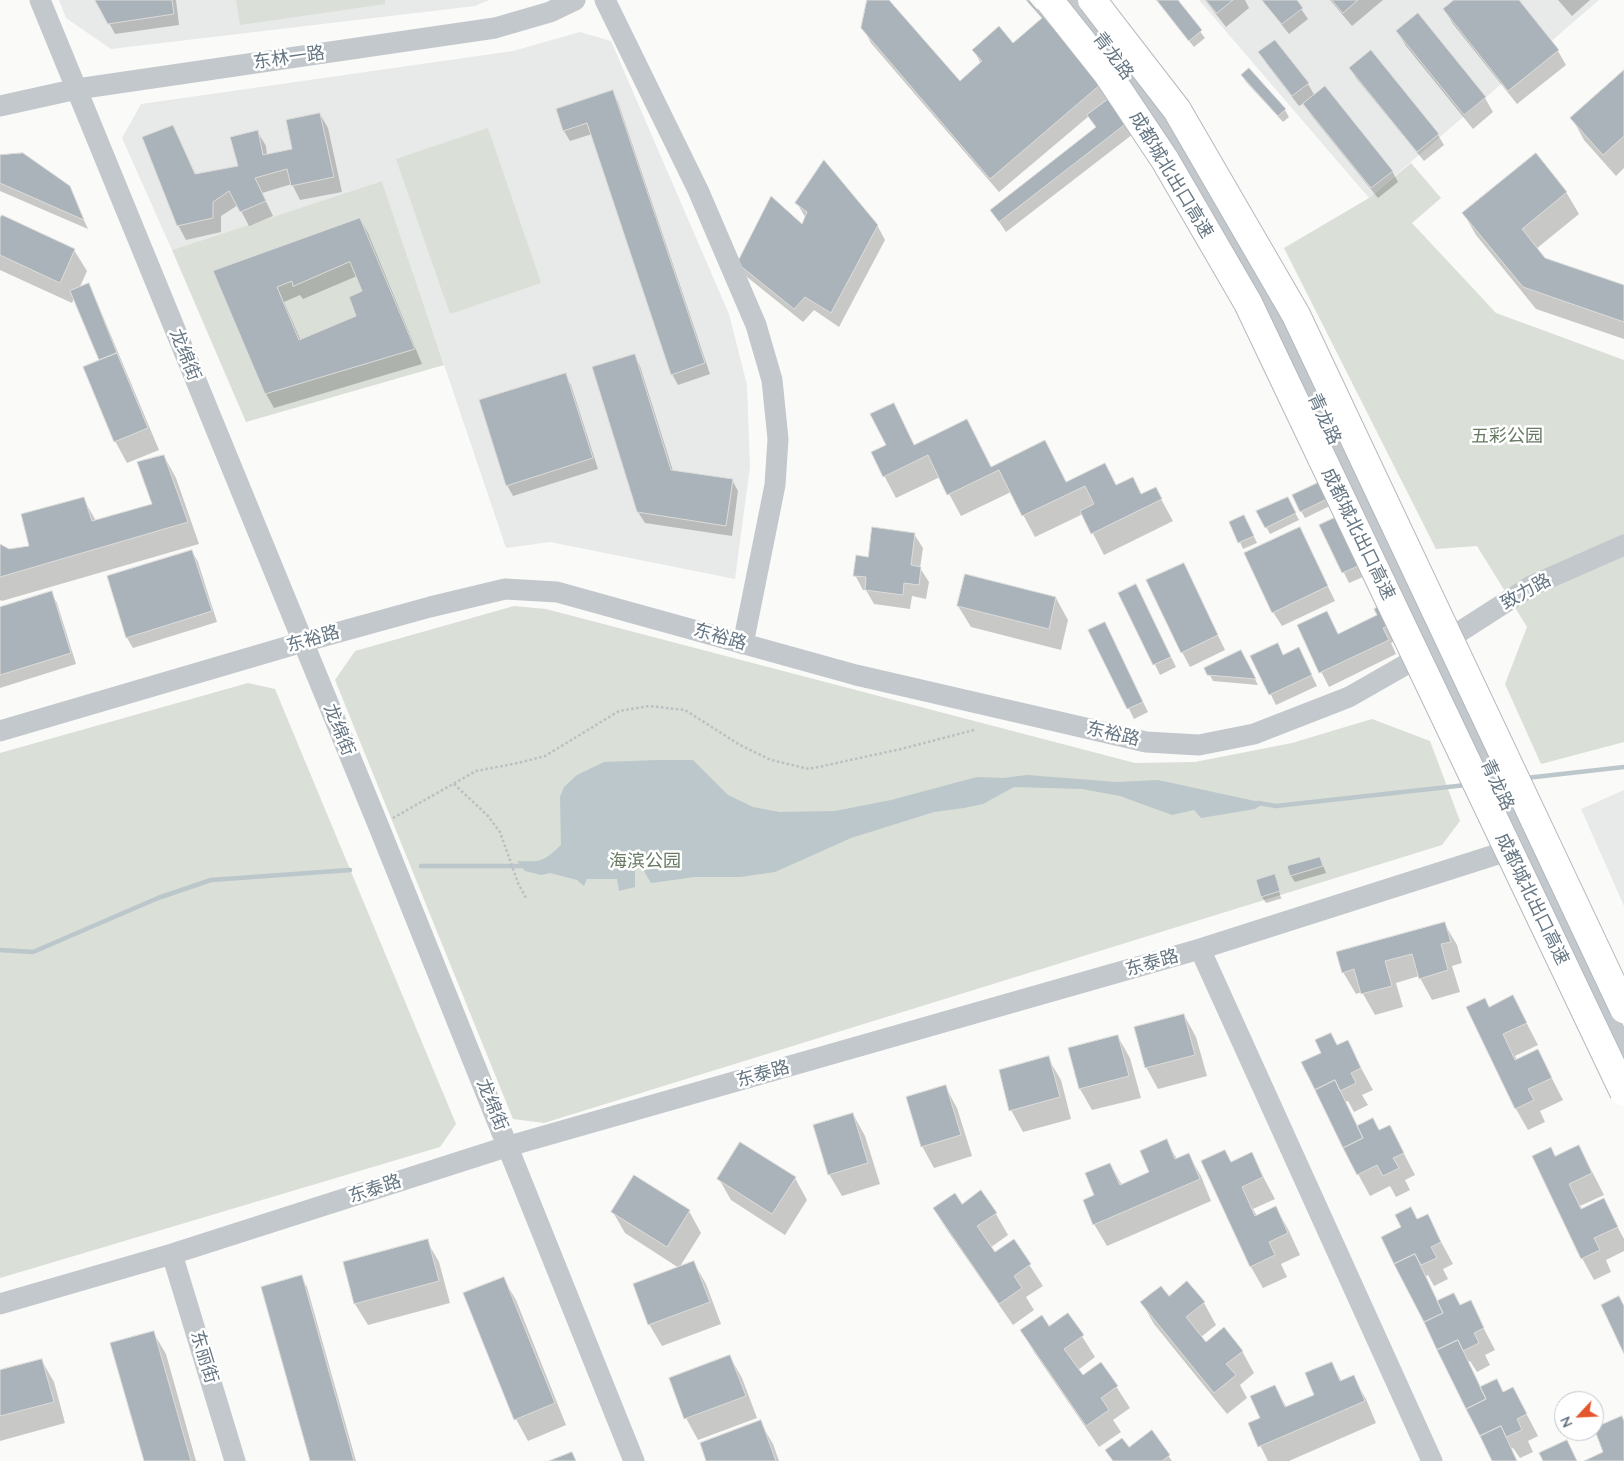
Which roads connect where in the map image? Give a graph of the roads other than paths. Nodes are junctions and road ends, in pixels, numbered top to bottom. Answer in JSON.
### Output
{"nodes":[{"id":1,"x":40,"y":0,"type":"edge"},
{"id":2,"x":575,"y":0,"type":"edge"},
{"id":3,"x":605,"y":0,"type":"edge"},
{"id":4,"x":1048,"y":0,"type":"edge"},
{"id":5,"x":1071,"y":0,"type":"edge"},
{"id":6,"x":1092,"y":0,"type":"edge"},
{"id":7,"x":77,"y":89,"type":"junction"},
{"id":8,"x":0,"y":106,"type":"edge"},
{"id":9,"x":1624,"y":545,"type":"edge"},
{"id":10,"x":303,"y":642,"type":"junction"},
{"id":11,"x":743,"y":644,"type":"junction"},
{"id":12,"x":1433,"y":649,"type":"junction"},
{"id":13,"x":0,"y":731,"type":"edge"},
{"id":14,"x":1526,"y":845,"type":"junction"},
{"id":15,"x":1200,"y":949,"type":"junction"},
{"id":16,"x":1624,"y":1009,"type":"edge"},
{"id":17,"x":1624,"y":1052,"type":"edge"},
{"id":18,"x":1624,"y":1092,"type":"edge"},
{"id":19,"x":509,"y":1146,"type":"junction"},
{"id":20,"x":172,"y":1254,"type":"junction"},
{"id":21,"x":0,"y":1304,"type":"edge"},
{"id":22,"x":235,"y":1461,"type":"edge"},
{"id":23,"x":634,"y":1461,"type":"edge"},
{"id":24,"x":1432,"y":1461,"type":"edge"}],
"edges":[{"from":1,"to":7,"type":"street","name":"龙绵街"},
{"from":2,"to":7,"type":"street","name":"东林一路"},
{"from":3,"to":11,"type":"street"},
{"from":4,"to":18,"type":"highway","name":"成都城北出口高速","bridge":true},
{"from":5,"to":12,"type":"street","name":"青龙路"},
{"from":6,"to":16,"type":"highway","name":"成都城北出口高速","bridge":true},
{"from":7,"to":8,"type":"street","name":"东林一路"},
{"from":7,"to":10,"type":"street","name":"龙绵街"},
{"from":9,"to":12,"type":"street","name":"致力路"},
{"from":10,"to":11,"type":"street","name":"东裕路"},
{"from":10,"to":13,"type":"street","name":"东裕路"},
{"from":10,"to":19,"type":"street","name":"龙绵街"},
{"from":11,"to":12,"type":"street","name":"东裕路"},
{"from":12,"to":14,"type":"street","name":"青龙路"},
{"from":14,"to":15,"type":"street","name":"东泰路"},
{"from":14,"to":17,"type":"street","name":"青龙路"},
{"from":15,"to":19,"type":"street","name":"东泰路"},
{"from":15,"to":24,"type":"street"},
{"from":19,"to":20,"type":"street","name":"东泰路"},
{"from":19,"to":23,"type":"street","name":"龙绵街"},
{"from":20,"to":21,"type":"street","name":"东泰路"},
{"from":20,"to":22,"type":"street","name":"东丽街"}]}
